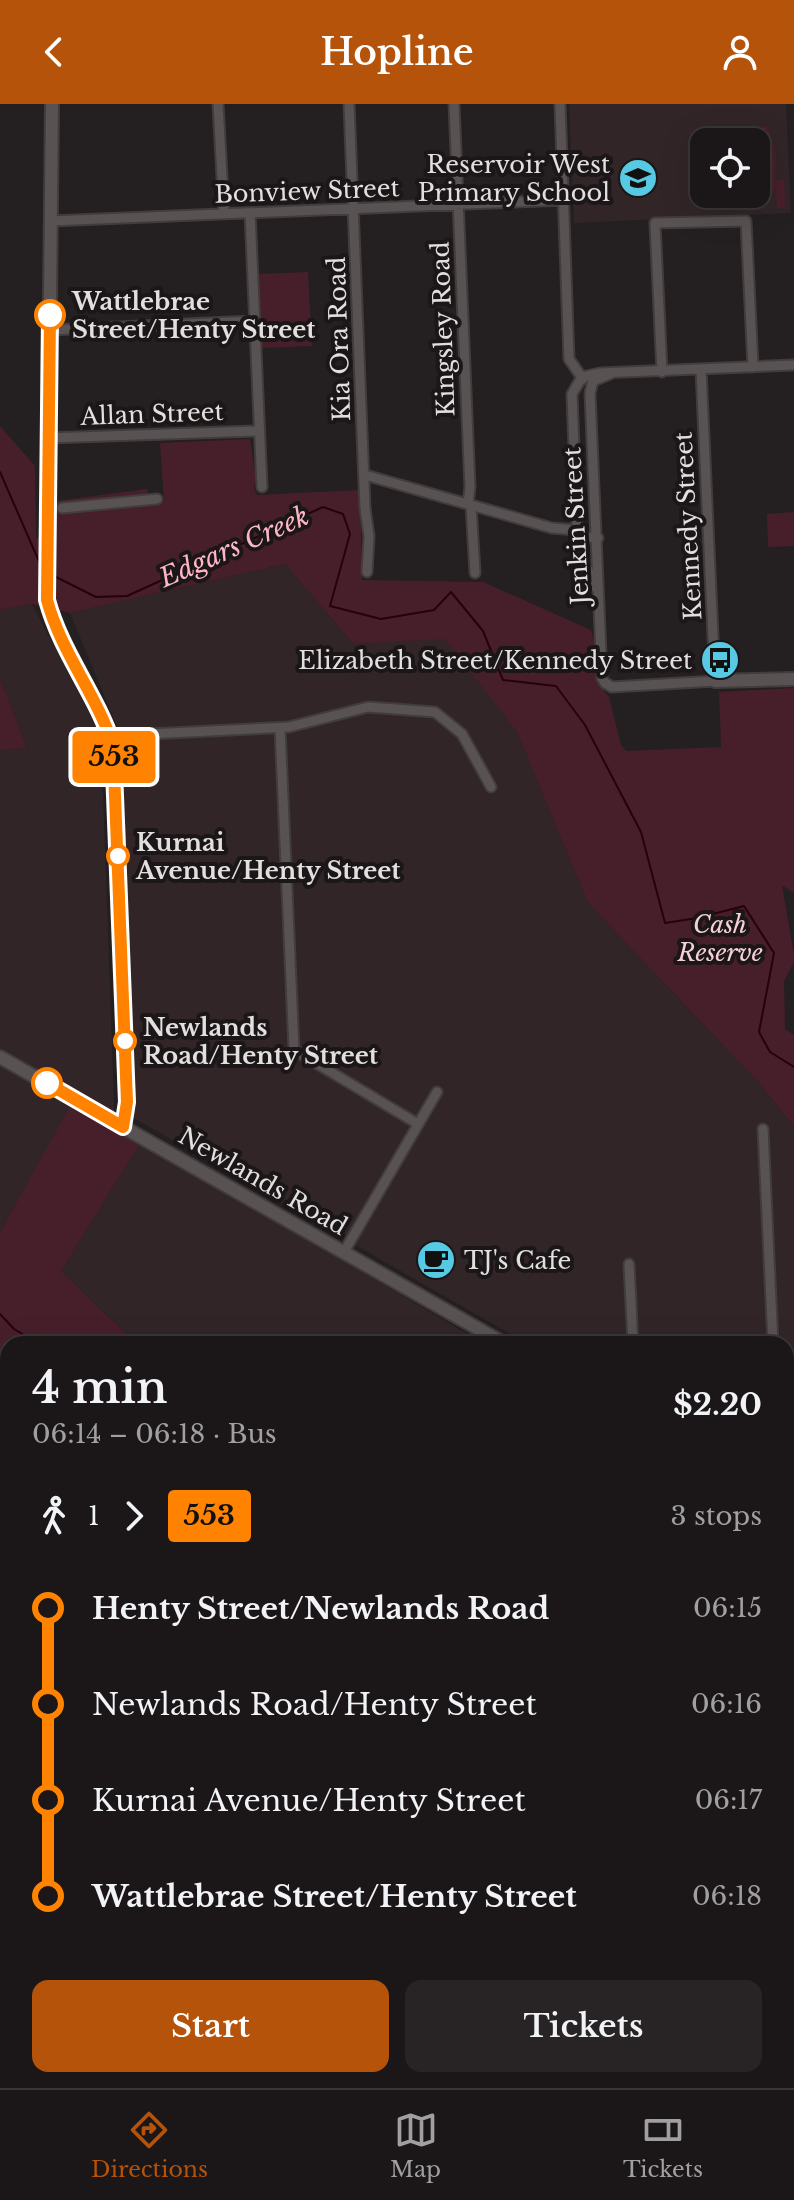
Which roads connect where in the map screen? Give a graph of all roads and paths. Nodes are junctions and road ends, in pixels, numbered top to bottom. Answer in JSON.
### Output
{"nodes":[{"id":1,"x":52,"y":104,"type":"edge"},
{"id":2,"x":218,"y":104,"type":"edge"},
{"id":3,"x":349,"y":104,"type":"edge"},
{"id":4,"x":454,"y":104,"type":"edge"},
{"id":5,"x":560,"y":104,"type":"edge"},
{"id":6,"x":564,"y":200,"type":"junction"},
{"id":7,"x":458,"y":204,"type":"junction"},
{"id":8,"x":354,"y":209,"type":"junction"},
{"id":9,"x":250,"y":213,"type":"junction"},
{"id":10,"x":224,"y":214,"type":"junction"},
{"id":11,"x":51,"y":221,"type":"junction"},
{"id":12,"x":254,"y":321,"type":"junction"},
{"id":13,"x":50,"y":330,"type":"junction"},
{"id":14,"x":794,"y":365,"type":"edge"},
{"id":15,"x":753,"y":367,"type":"junction"},
{"id":16,"x":701,"y":370,"type":"junction"},
{"id":17,"x":662,"y":372,"type":"junction"},
{"id":18,"x":610,"y":374,"type":"junction"},
{"id":19,"x":582,"y":377,"type":"junction"},
{"id":20,"x":590,"y":395,"type":"junction"},
{"id":21,"x":572,"y":398,"type":"junction"},
{"id":22,"x":258,"y":431,"type":"junction"},
{"id":23,"x":48,"y":438,"type":"junction"},
{"id":24,"x":365,"y":475,"type":"junction"},
{"id":25,"x":262,"y":487,"type":"dead end"},
{"id":26,"x":157,"y":499,"type":"dead end"},
{"id":27,"x":470,"y":504,"type":"junction"},
{"id":28,"x":62,"y":508,"type":"dead end"},
{"id":29,"x":577,"y":530,"type":"junction"},
{"id":30,"x":598,"y":538,"type":"junction"},
{"id":31,"x":367,"y":572,"type":"dead end"},
{"id":32,"x":475,"y":573,"type":"dead end"},
{"id":33,"x":599,"y":595,"type":"junction"},
{"id":34,"x":794,"y":679,"type":"edge"},
{"id":35,"x":715,"y":681,"type":"junction"},
{"id":36,"x":280,"y":728,"type":"junction"},
{"id":37,"x":111,"y":739,"type":"junction"},
{"id":38,"x":491,"y":787,"type":"dead end"},
{"id":39,"x":0,"y":1057,"type":"edge"},
{"id":40,"x":437,"y":1092,"type":"dead end"},
{"id":41,"x":418,"y":1124,"type":"junction"},
{"id":42,"x":123,"y":1127,"type":"junction"},
{"id":43,"x":763,"y":1129,"type":"dead end"},
{"id":44,"x":344,"y":1252,"type":"junction"},
{"id":45,"x":629,"y":1264,"type":"dead end"},
{"id":46,"x":491,"y":1336,"type":"edge"},
{"id":47,"x":633,"y":1336,"type":"edge"},
{"id":48,"x":773,"y":1336,"type":"edge"}],
"edges":[{"from":1,"to":11,"type":"street"},
{"from":2,"to":10,"type":"street"},
{"from":3,"to":8,"type":"street","name":"Kia Ora Road"},
{"from":4,"to":7,"type":"street","name":"Kingsley Road"},
{"from":5,"to":6,"type":"street"},
{"from":6,"to":7,"type":"street","name":"Bonview Street"},
{"from":6,"to":19,"type":"street"},
{"from":7,"to":8,"type":"street","name":"Bonview Street"},
{"from":7,"to":27,"type":"street","name":"Kingsley Road"},
{"from":8,"to":9,"type":"street","name":"Bonview Street"},
{"from":8,"to":24,"type":"street","name":"Kia Ora Road"},
{"from":9,"to":10,"type":"street","name":"Bonview Street"},
{"from":9,"to":12,"type":"street"},
{"from":10,"to":11,"type":"street","name":"Bonview Street"},
{"from":11,"to":13,"type":"street"},
{"from":12,"to":13,"type":"street"},
{"from":12,"to":22,"type":"street"},
{"from":13,"to":23,"type":"street"},
{"from":14,"to":15,"type":"street"},
{"from":15,"to":16,"type":"street"},
{"from":15,"to":17,"type":"street"},
{"from":16,"to":17,"type":"street"},
{"from":16,"to":35,"type":"street","name":"Kennedy Street"},
{"from":17,"to":18,"type":"street"},
{"from":18,"to":19,"type":"street"},
{"from":18,"to":20,"type":"street"},
{"from":19,"to":20,"type":"street"},
{"from":19,"to":21,"type":"street"},
{"from":20,"to":21,"type":"street"},
{"from":20,"to":30,"type":"street","name":"Jenkin Street"},
{"from":21,"to":29,"type":"street"},
{"from":22,"to":23,"type":"street","name":"Allan Street"},
{"from":22,"to":25,"type":"street"},
{"from":23,"to":37,"type":"street"},
{"from":24,"to":27,"type":"street"},
{"from":24,"to":31,"type":"street","name":"Kia Ora Road"},
{"from":26,"to":28,"type":"street"},
{"from":27,"to":29,"type":"street"},
{"from":27,"to":32,"type":"street","name":"Kingsley Road"},
{"from":29,"to":30,"type":"street"},
{"from":29,"to":33,"type":"street"},
{"from":30,"to":33,"type":"street","name":"Jenkin Street"},
{"from":33,"to":35,"type":"street","name":"Jenkin Street"},
{"from":34,"to":35,"type":"street"},
{"from":36,"to":37,"type":"street"},
{"from":36,"to":38,"type":"street"},
{"from":36,"to":41,"type":"street"},
{"from":37,"to":42,"type":"street"},
{"from":39,"to":42,"type":"street","name":"Newlands Road"},
{"from":40,"to":41,"type":"street"},
{"from":41,"to":44,"type":"street"},
{"from":42,"to":44,"type":"street","name":"Newlands Road"},
{"from":43,"to":48,"type":"street"},
{"from":44,"to":46,"type":"street","name":"Newlands Road"},
{"from":45,"to":47,"type":"street"}]}
